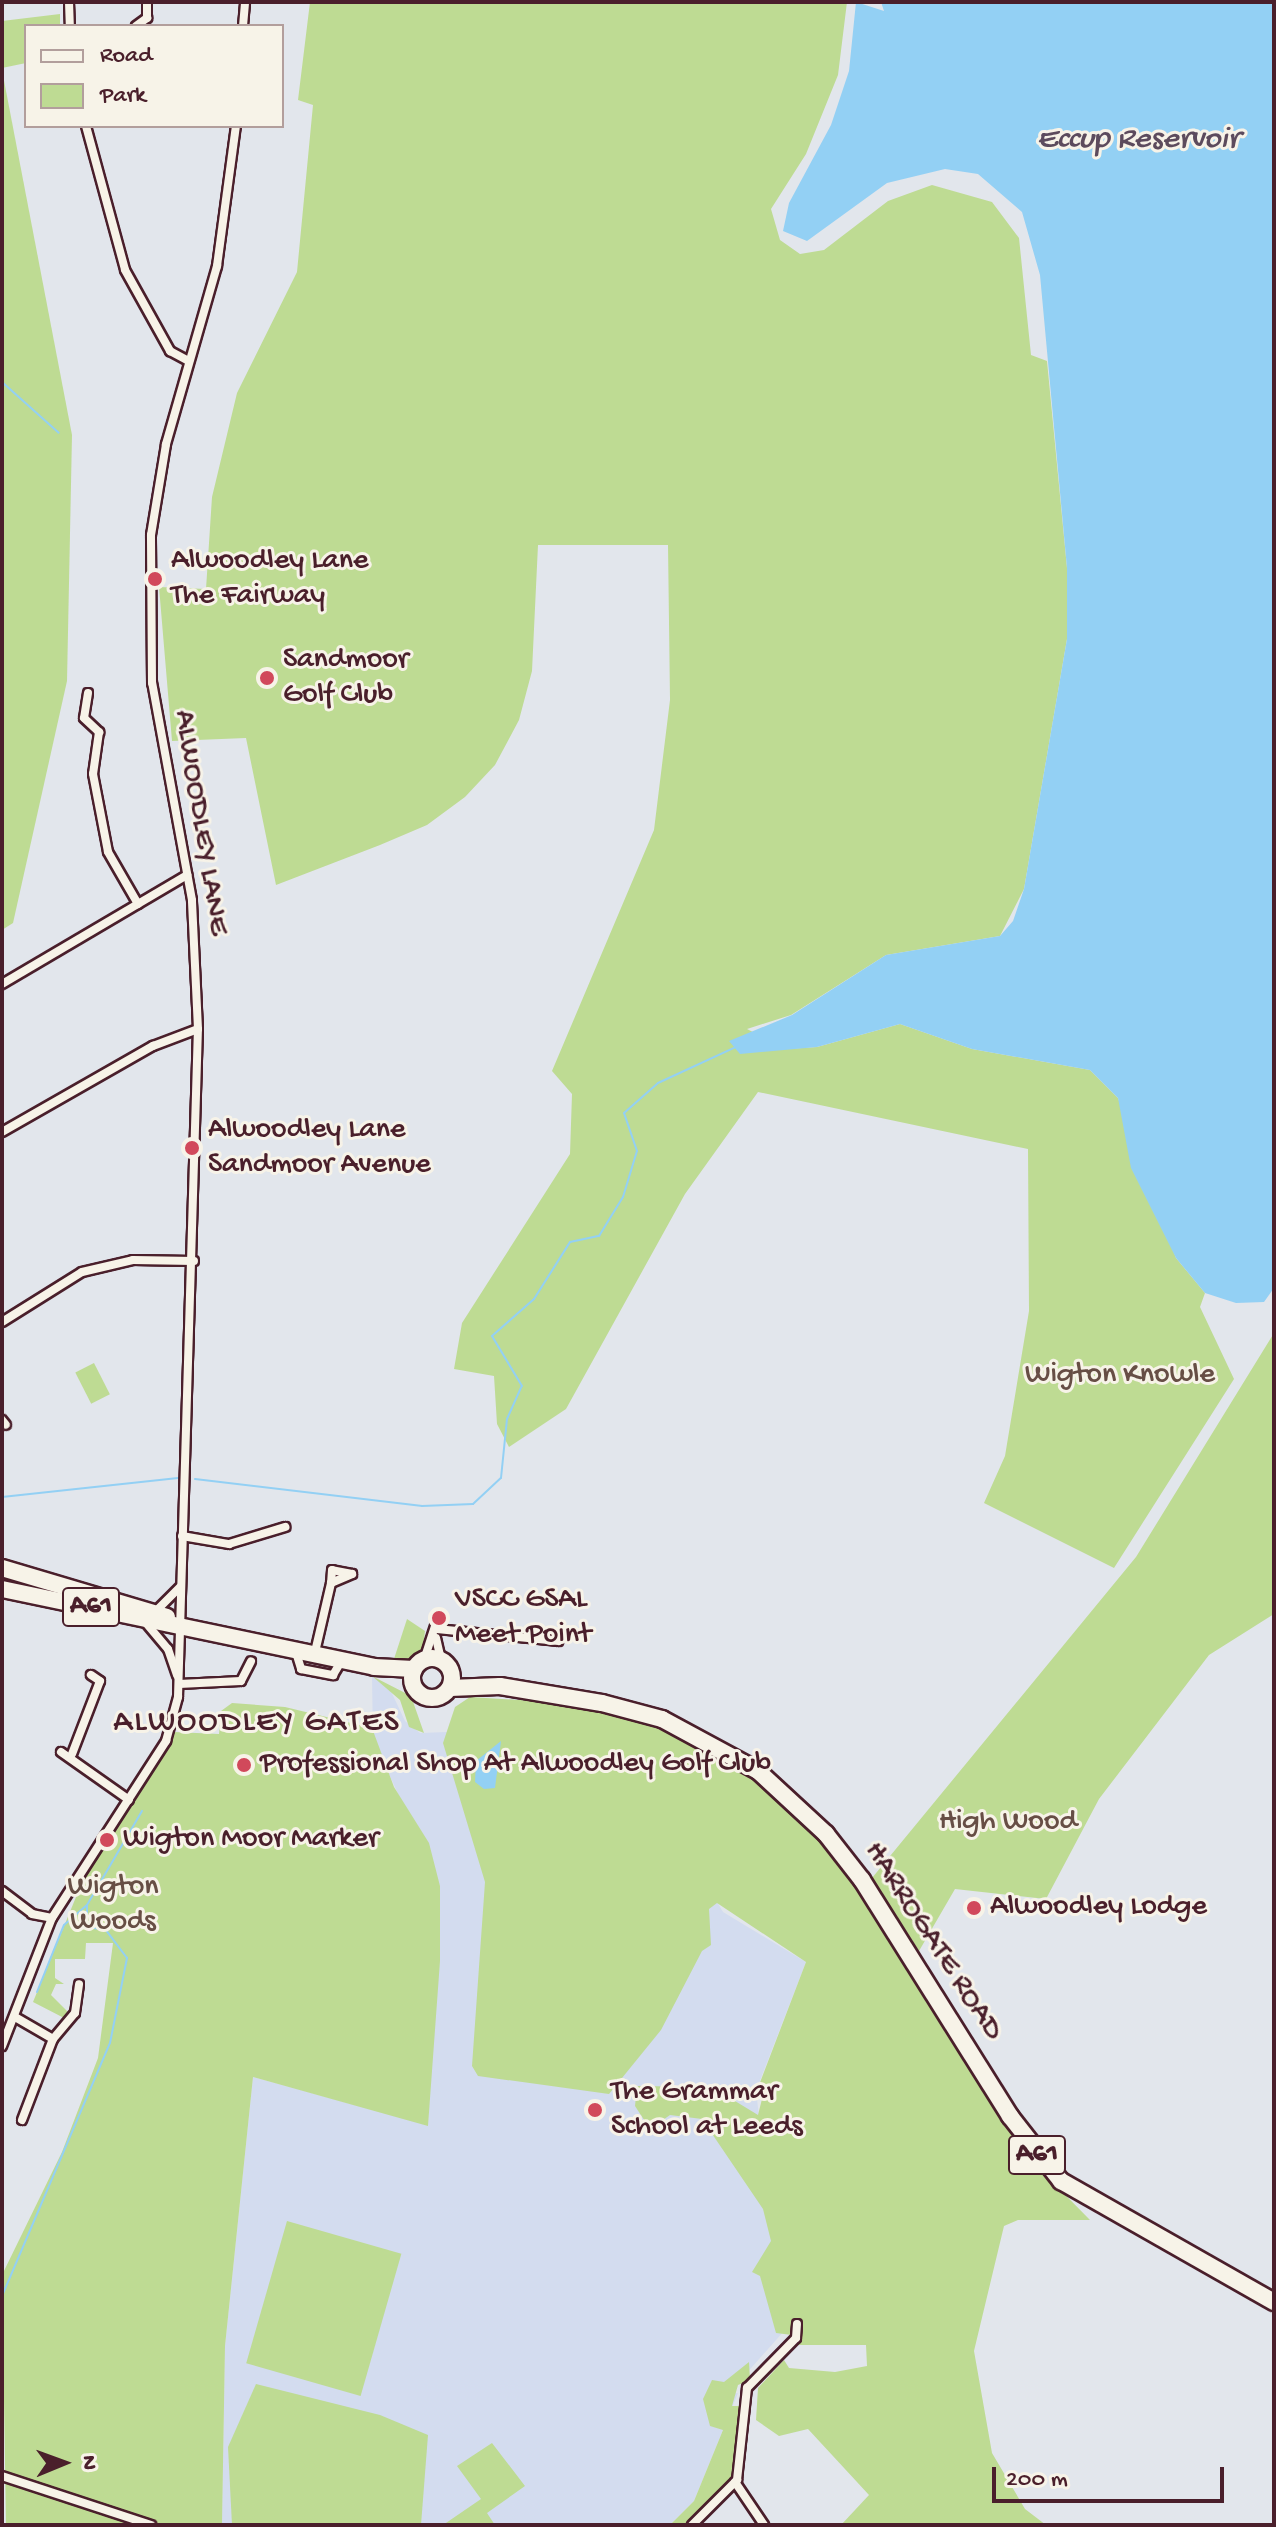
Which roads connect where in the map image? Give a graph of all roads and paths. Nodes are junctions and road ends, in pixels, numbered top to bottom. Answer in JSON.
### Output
{"nodes":[{"id":1,"x":69,"y":2,"type":"edge"},
{"id":2,"x":147,"y":2,"type":"edge"},
{"id":3,"x":245,"y":2,"type":"edge"},
{"id":4,"x":70,"y":24,"type":"edge"},
{"id":5,"x":139,"y":24,"type":"edge"},
{"id":6,"x":243,"y":24,"type":"edge"},
{"id":7,"x":87,"y":128,"type":"edge"},
{"id":8,"x":236,"y":128,"type":"edge"},
{"id":9,"x":187,"y":360,"type":"junction"},
{"id":10,"x":88,"y":693,"type":"dead end"},
{"id":11,"x":187,"y":875,"type":"junction"},
{"id":12,"x":138,"y":904,"type":"junction"},
{"id":13,"x":2,"y":984,"type":"edge"},
{"id":14,"x":198,"y":1029,"type":"junction"},
{"id":15,"x":2,"y":1132,"type":"edge"},
{"id":16,"x":194,"y":1261,"type":"junction"},
{"id":17,"x":2,"y":1322,"type":"edge"},
{"id":18,"x":285,"y":1527,"type":"dead end"},
{"id":19,"x":182,"y":1536,"type":"junction"},
{"id":20,"x":2,"y":1568,"type":"edge"},
{"id":21,"x":331,"y":1583,"type":"dead end"},
{"id":22,"x":180,"y":1587,"type":"junction"},
{"id":23,"x":2,"y":1589,"type":"edge"},
{"id":24,"x":88,"y":1598,"type":"junction"},
{"id":25,"x":156,"y":1611,"type":"junction"},
{"id":26,"x":133,"y":1616,"type":"junction"},
{"id":27,"x":438,"y":1617,"type":"dead end"},
{"id":28,"x":179,"y":1623,"type":"junction"},
{"id":29,"x":436,"y":1633,"type":"junction"},
{"id":30,"x":558,"y":1641,"type":"dead end"},
{"id":31,"x":295,"y":1648,"type":"junction"},
{"id":32,"x":315,"y":1652,"type":"junction"},
{"id":33,"x":342,"y":1659,"type":"junction"},
{"id":34,"x":251,"y":1661,"type":"dead end"},
{"id":35,"x":419,"y":1664,"type":"junction"},
{"id":36,"x":374,"y":1667,"type":"junction"},
{"id":37,"x":448,"y":1674,"type":"junction"},
{"id":38,"x":91,"y":1675,"type":"dead end"},
{"id":39,"x":179,"y":1684,"type":"junction"},
{"id":40,"x":414,"y":1687,"type":"junction"},
{"id":41,"x":61,"y":1752,"type":"dead end"},
{"id":42,"x":72,"y":1754,"type":"junction"},
{"id":43,"x":129,"y":1800,"type":"junction"},
{"id":44,"x":2,"y":1891,"type":"edge"},
{"id":45,"x":52,"y":1918,"type":"junction"},
{"id":46,"x":79,"y":1984,"type":"dead end"},
{"id":47,"x":15,"y":2017,"type":"junction"},
{"id":48,"x":53,"y":2039,"type":"junction"},
{"id":49,"x":2,"y":2046,"type":"edge"},
{"id":50,"x":22,"y":2120,"type":"dead end"},
{"id":51,"x":1274,"y":2302,"type":"edge"},
{"id":52,"x":797,"y":2324,"type":"dead end"},
{"id":53,"x":2,"y":2476,"type":"edge"},
{"id":54,"x":735,"y":2482,"type":"junction"},
{"id":55,"x":151,"y":2525,"type":"edge"},
{"id":56,"x":692,"y":2525,"type":"edge"},
{"id":57,"x":764,"y":2525,"type":"edge"}],
"edges":[{"from":1,"to":4,"type":"street"},
{"from":2,"to":5,"type":"street"},
{"from":3,"to":6,"type":"street"},
{"from":7,"to":9,"type":"street"},
{"from":8,"to":9,"type":"street","name":"ALWOODLEY LANE"},
{"from":9,"to":11,"type":"street","name":"ALWOODLEY LANE"},
{"from":10,"to":12,"type":"street"},
{"from":11,"to":12,"type":"street"},
{"from":11,"to":14,"type":"street","name":"ALWOODLEY LANE"},
{"from":12,"to":13,"type":"street"},
{"from":14,"to":15,"type":"street"},
{"from":14,"to":16,"type":"street","name":"ALWOODLEY LANE"},
{"from":16,"to":17,"type":"street"},
{"from":16,"to":19,"type":"street","name":"ALWOODLEY LANE"},
{"from":18,"to":19,"type":"street"},
{"from":19,"to":22,"type":"street","name":"ALWOODLEY LANE"},
{"from":20,"to":24,"type":"highway","number":"A61"},
{"from":21,"to":32,"type":"street"},
{"from":22,"to":25,"type":"street"},
{"from":22,"to":28,"type":"street","name":"ALWOODLEY LANE"},
{"from":23,"to":24,"type":"highway","number":"A61"},
{"from":24,"to":25,"type":"highway","number":"A61"},
{"from":24,"to":26,"type":"highway","number":"A61"},
{"from":25,"to":28,"type":"highway","number":"A61"},
{"from":26,"to":28,"type":"highway","number":"A61"},
{"from":26,"to":39,"type":"street"},
{"from":27,"to":29,"type":"street"},
{"from":28,"to":31,"type":"highway","number":"A61"},
{"from":28,"to":39,"type":"street","name":"ALWOODLEY LANE"},
{"from":29,"to":30,"type":"street"},
{"from":29,"to":35,"type":"street"},
{"from":29,"to":37,"type":"street"},
{"from":31,"to":32,"type":"highway","number":"A61"},
{"from":31,"to":33,"type":"street"},
{"from":32,"to":33,"type":"highway","number":"A61"},
{"from":33,"to":36,"type":"highway","number":"A61"},
{"from":34,"to":39,"type":"street"},
{"from":35,"to":36,"type":"highway","number":"A61"},
{"from":35,"to":37,"type":"highway","number":"A61"},
{"from":35,"to":40,"type":"highway"},
{"from":36,"to":40,"type":"highway","number":"A61"},
{"from":37,"to":40,"type":"highway","number":"A61"},
{"from":37,"to":51,"type":"highway","name":"HARROGATE ROAD","number":"A61"},
{"from":38,"to":42,"type":"street"},
{"from":39,"to":43,"type":"street","name":"ALWOODLEY LANE"},
{"from":41,"to":42,"type":"street"},
{"from":42,"to":43,"type":"street"},
{"from":43,"to":45,"type":"street","name":"ALWOODLEY LANE"},
{"from":44,"to":45,"type":"street"},
{"from":45,"to":47,"type":"street","name":"ALWOODLEY LANE"},
{"from":46,"to":48,"type":"street"},
{"from":47,"to":48,"type":"street"},
{"from":47,"to":49,"type":"street","name":"ALWOODLEY LANE"},
{"from":48,"to":50,"type":"street"},
{"from":52,"to":54,"type":"street"},
{"from":53,"to":55,"type":"street"},
{"from":54,"to":56,"type":"street"},
{"from":54,"to":57,"type":"street"}]}
